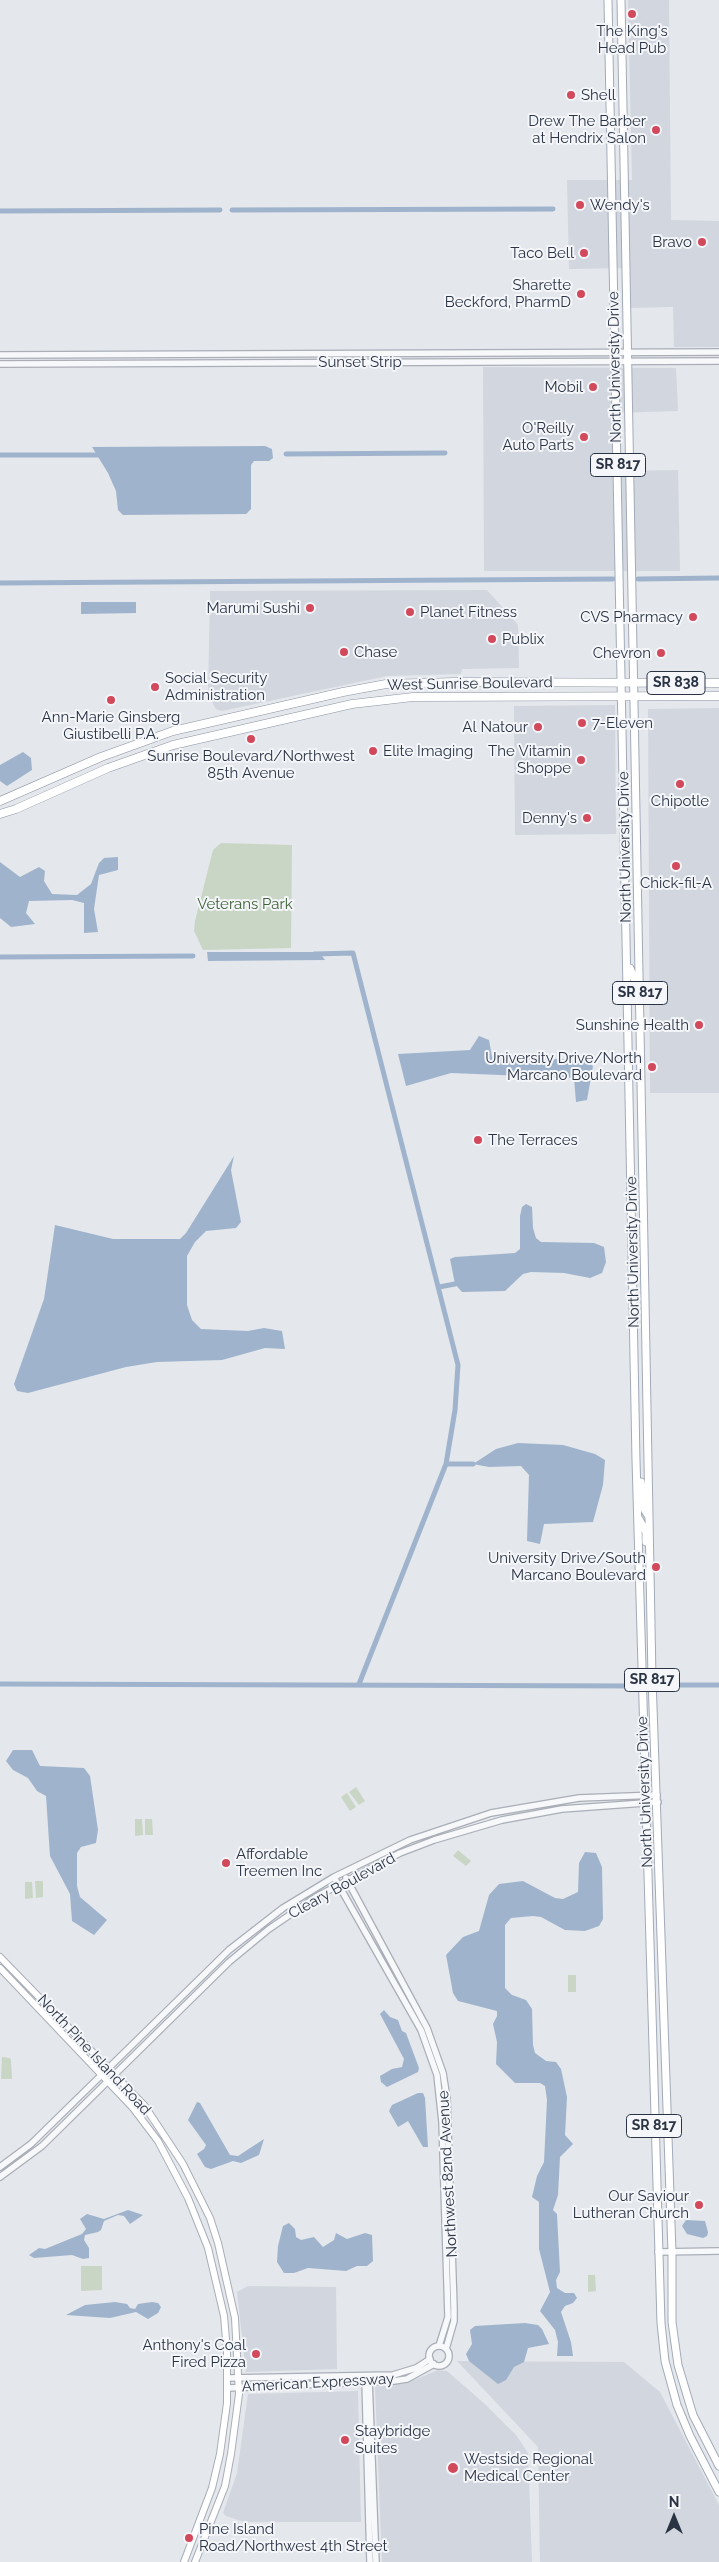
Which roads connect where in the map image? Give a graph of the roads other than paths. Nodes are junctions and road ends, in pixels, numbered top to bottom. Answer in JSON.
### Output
{"nodes":[{"id":1,"x":608,"y":0,"type":"edge"},
{"id":2,"x":621,"y":0,"type":"edge"},
{"id":3,"x":611,"y":214,"type":"junction"},
{"id":4,"x":625,"y":222,"type":"junction"},
{"id":5,"x":615,"y":352,"type":"junction"},
{"id":6,"x":628,"y":352,"type":"junction"},
{"id":7,"x":719,"y":352,"type":"edge"},
{"id":8,"x":0,"y":355,"type":"edge"},
{"id":9,"x":616,"y":361,"type":"junction"},
{"id":10,"x":628,"y":361,"type":"junction"},
{"id":11,"x":719,"y":361,"type":"edge"},
{"id":12,"x":0,"y":364,"type":"edge"},
{"id":13,"x":621,"y":683,"type":"junction"},
{"id":14,"x":633,"y":683,"type":"junction"},
{"id":15,"x":719,"y":683,"type":"edge"},
{"id":16,"x":719,"y":696,"type":"edge"},
{"id":17,"x":622,"y":697,"type":"junction"},
{"id":18,"x":634,"y":697,"type":"junction"},
{"id":19,"x":0,"y":801,"type":"edge"},
{"id":20,"x":0,"y":814,"type":"edge"},
{"id":21,"x":624,"y":822,"type":"junction"},
{"id":22,"x":637,"y":837,"type":"junction"},
{"id":23,"x":625,"y":840,"type":"junction"},
{"id":24,"x":636,"y":850,"type":"junction"},
{"id":25,"x":628,"y":963,"type":"junction"},
{"id":26,"x":640,"y":989,"type":"junction"},
{"id":27,"x":636,"y":1392,"type":"junction"},
{"id":28,"x":648,"y":1398,"type":"junction"},
{"id":29,"x":636,"y":1460,"type":"junction"},
{"id":30,"x":638,"y":1516,"type":"junction"},
{"id":31,"x":650,"y":1519,"type":"junction"},
{"id":32,"x":651,"y":1596,"type":"junction"},
{"id":33,"x":645,"y":1795,"type":"junction"},
{"id":34,"x":658,"y":1798,"type":"junction"},
{"id":35,"x":645,"y":1803,"type":"junction"},
{"id":36,"x":342,"y":1872,"type":"junction"},
{"id":37,"x":334,"y":1877,"type":"junction"},
{"id":38,"x":347,"y":1880,"type":"junction"},
{"id":39,"x":339,"y":1885,"type":"junction"},
{"id":40,"x":0,"y":1957,"type":"edge"},
{"id":41,"x":0,"y":1968,"type":"edge"},
{"id":42,"x":109,"y":2068,"type":"junction"},
{"id":43,"x":115,"y":2074,"type":"junction"},
{"id":44,"x":653,"y":2074,"type":"junction"},
{"id":45,"x":102,"y":2075,"type":"junction"},
{"id":46,"x":108,"y":2081,"type":"junction"},
{"id":47,"x":666,"y":2088,"type":"junction"},
{"id":48,"x":0,"y":2167,"type":"edge"},
{"id":49,"x":0,"y":2178,"type":"edge"},
{"id":50,"x":719,"y":2251,"type":"edge"},
{"id":51,"x":658,"y":2252,"type":"junction"},
{"id":52,"x":672,"y":2252,"type":"junction"},
{"id":53,"x":439,"y":2346,"type":"junction"},
{"id":54,"x":446,"y":2349,"type":"junction"},
{"id":55,"x":432,"y":2361,"type":"junction"},
{"id":56,"x":301,"y":2377,"type":"junction"},
{"id":57,"x":228,"y":2378,"type":"junction"},
{"id":58,"x":239,"y":2378,"type":"junction"},
{"id":59,"x":367,"y":2380,"type":"junction"},
{"id":60,"x":289,"y":2385,"type":"junction"},
{"id":61,"x":239,"y":2387,"type":"junction"},
{"id":62,"x":228,"y":2388,"type":"junction"},
{"id":63,"x":719,"y":2466,"type":"edge"},
{"id":64,"x":719,"y":2492,"type":"edge"},
{"id":65,"x":208,"y":2502,"type":"junction"},
{"id":66,"x":214,"y":2519,"type":"junction"},
{"id":67,"x":200,"y":2524,"type":"junction"},
{"id":68,"x":184,"y":2562,"type":"edge"},
{"id":69,"x":191,"y":2562,"type":"edge"},
{"id":70,"x":196,"y":2562,"type":"edge"},
{"id":71,"x":370,"y":2562,"type":"edge"},
{"id":72,"x":376,"y":2562,"type":"edge"}],
"edges":[{"from":1,"to":3,"type":"main road","name":"North University Drive","number":"SR 817"},
{"from":2,"to":4,"type":"main road","name":"North University Drive","number":"SR 817"},
{"from":3,"to":4,"type":"main road"},
{"from":3,"to":5,"type":"main road","name":"North University Drive","number":"SR 817"},
{"from":4,"to":6,"type":"main road","name":"North University Drive","number":"SR 817"},
{"from":5,"to":6,"type":"street","name":"Sunset Strip"},
{"from":5,"to":8,"type":"street","name":"Sunset Strip"},
{"from":5,"to":9,"type":"main road","name":"North University Drive","number":"SR 817"},
{"from":6,"to":7,"type":"street","name":"Sunset Strip"},
{"from":6,"to":10,"type":"main road","name":"North University Drive","number":"SR 817"},
{"from":9,"to":10,"type":"street","name":"Sunset Strip"},
{"from":9,"to":12,"type":"street","name":"Sunset Strip"},
{"from":9,"to":13,"type":"main road","name":"North University Drive","number":"SR 817"},
{"from":10,"to":11,"type":"street","name":"Sunset Strip"},
{"from":10,"to":14,"type":"main road","name":"North University Drive","number":"SR 817"},
{"from":13,"to":14,"type":"highway","name":"West Sunrise Boulevard","number":"SR 838"},
{"from":13,"to":17,"type":"main road","name":"North University Drive","number":"SR 817"},
{"from":13,"to":19,"type":"highway","name":"West Sunrise Boulevard"},
{"from":14,"to":15,"type":"highway","name":"West Sunrise Boulevard","number":"SR 838"},
{"from":14,"to":18,"type":"main road","name":"North University Drive","number":"SR 817"},
{"from":16,"to":18,"type":"highway","name":"West Sunrise Boulevard","number":"SR 838"},
{"from":17,"to":18,"type":"highway","name":"West Sunrise Boulevard","number":"SR 838"},
{"from":17,"to":20,"type":"highway","name":"West Sunrise Boulevard"},
{"from":17,"to":21,"type":"main road","name":"North University Drive","number":"SR 817"},
{"from":18,"to":22,"type":"main road","name":"North University Drive","number":"SR 817"},
{"from":21,"to":22,"type":"main road"},
{"from":21,"to":23,"type":"main road","name":"North University Drive","number":"SR 817"},
{"from":22,"to":24,"type":"main road","name":"North University Drive","number":"SR 817"},
{"from":23,"to":24,"type":"main road"},
{"from":23,"to":25,"type":"main road","name":"North University Drive","number":"SR 817"},
{"from":24,"to":26,"type":"main road","name":"North University Drive","number":"SR 817"},
{"from":25,"to":26,"type":"main road"},
{"from":25,"to":27,"type":"main road","name":"North University Drive","number":"SR 817"},
{"from":26,"to":28,"type":"main road","name":"North University Drive","number":"SR 817"},
{"from":27,"to":28,"type":"main road"},
{"from":27,"to":29,"type":"main road","name":"North University Drive","number":"SR 817"},
{"from":28,"to":31,"type":"main road","name":"North University Drive","number":"SR 817"},
{"from":29,"to":30,"type":"main road","name":"North University Drive","number":"SR 817"},
{"from":29,"to":31,"type":"main road"},
{"from":30,"to":32,"type":"main road"},
{"from":30,"to":33,"type":"main road","name":"North University Drive","number":"SR 817"},
{"from":31,"to":32,"type":"main road","name":"North University Drive","number":"SR 817"},
{"from":32,"to":34,"type":"main road","name":"North University Drive","number":"SR 817"},
{"from":33,"to":34,"type":"street","name":"Cleary Boulevard"},
{"from":33,"to":35,"type":"main road","name":"North University Drive","number":"SR 817"},
{"from":33,"to":36,"type":"street","name":"Cleary Boulevard"},
{"from":34,"to":35,"type":"street","name":"Cleary Boulevard"},
{"from":34,"to":47,"type":"main road","name":"North University Drive","number":"SR 817"},
{"from":35,"to":38,"type":"street","name":"Cleary Boulevard"},
{"from":35,"to":44,"type":"main road","name":"North University Drive","number":"SR 817"},
{"from":36,"to":37,"type":"street","name":"Cleary Boulevard"},
{"from":36,"to":38,"type":"street","name":"Northwest 82nd Avenue"},
{"from":37,"to":39,"type":"street","name":"Northwest 82nd Avenue"},
{"from":37,"to":42,"type":"street","name":"Cleary Boulevard"},
{"from":38,"to":39,"type":"street","name":"Cleary Boulevard"},
{"from":38,"to":54,"type":"street","name":"Northwest 82nd Avenue"},
{"from":39,"to":43,"type":"street","name":"Cleary Boulevard"},
{"from":39,"to":53,"type":"street","name":"Northwest 82nd Avenue"},
{"from":40,"to":42,"type":"main road","name":"North Pine Island Road"},
{"from":41,"to":45,"type":"main road","name":"North Pine Island Road"},
{"from":42,"to":43,"type":"main road","name":"North Pine Island Road"},
{"from":42,"to":45,"type":"street","name":"Cleary Boulevard"},
{"from":43,"to":46,"type":"street","name":"Cleary Boulevard"},
{"from":43,"to":58,"type":"main road","name":"North Pine Island Road"},
{"from":44,"to":47,"type":"main road"},
{"from":44,"to":51,"type":"main road","name":"North University Drive","number":"SR 817"},
{"from":45,"to":46,"type":"main road","name":"North Pine Island Road"},
{"from":45,"to":48,"type":"street","name":"Cleary Boulevard"},
{"from":46,"to":49,"type":"street","name":"Cleary Boulevard"},
{"from":46,"to":57,"type":"main road","name":"North Pine Island Road"},
{"from":47,"to":52,"type":"main road","name":"North University Drive","number":"SR 817"},
{"from":50,"to":52,"type":"street"},
{"from":51,"to":52,"type":"street"},
{"from":51,"to":64,"type":"main road","name":"North University Drive","number":"SR 817"},
{"from":52,"to":63,"type":"main road","name":"North University Drive","number":"SR 817"},
{"from":53,"to":54,"type":"street"},
{"from":53,"to":55,"type":"street"},
{"from":54,"to":55,"type":"street"},
{"from":55,"to":59,"type":"street","name":"American Expressway"},
{"from":56,"to":58,"type":"street","name":"American Expressway"},
{"from":56,"to":59,"type":"street","name":"American Expressway"},
{"from":56,"to":60,"type":"street"},
{"from":57,"to":58,"type":"street","name":"American Expressway"},
{"from":57,"to":62,"type":"main road","name":"North Pine Island Road"},
{"from":58,"to":61,"type":"main road","name":"North Pine Island Road"},
{"from":59,"to":60,"type":"street","name":"American Expressway"},
{"from":59,"to":71,"type":"street"},
{"from":59,"to":72,"type":"street"},
{"from":60,"to":61,"type":"street","name":"American Expressway"},
{"from":61,"to":62,"type":"street","name":"American Expressway"},
{"from":61,"to":66,"type":"main road","name":"North Pine Island Road"},
{"from":62,"to":65,"type":"main road","name":"North Pine Island Road"},
{"from":65,"to":66,"type":"main road"},
{"from":65,"to":67,"type":"main road","name":"North Pine Island Road"},
{"from":66,"to":70,"type":"main road","name":"North Pine Island Road"},
{"from":67,"to":68,"type":"main road","name":"North Pine Island Road"},
{"from":67,"to":69,"type":"main road"}]}
